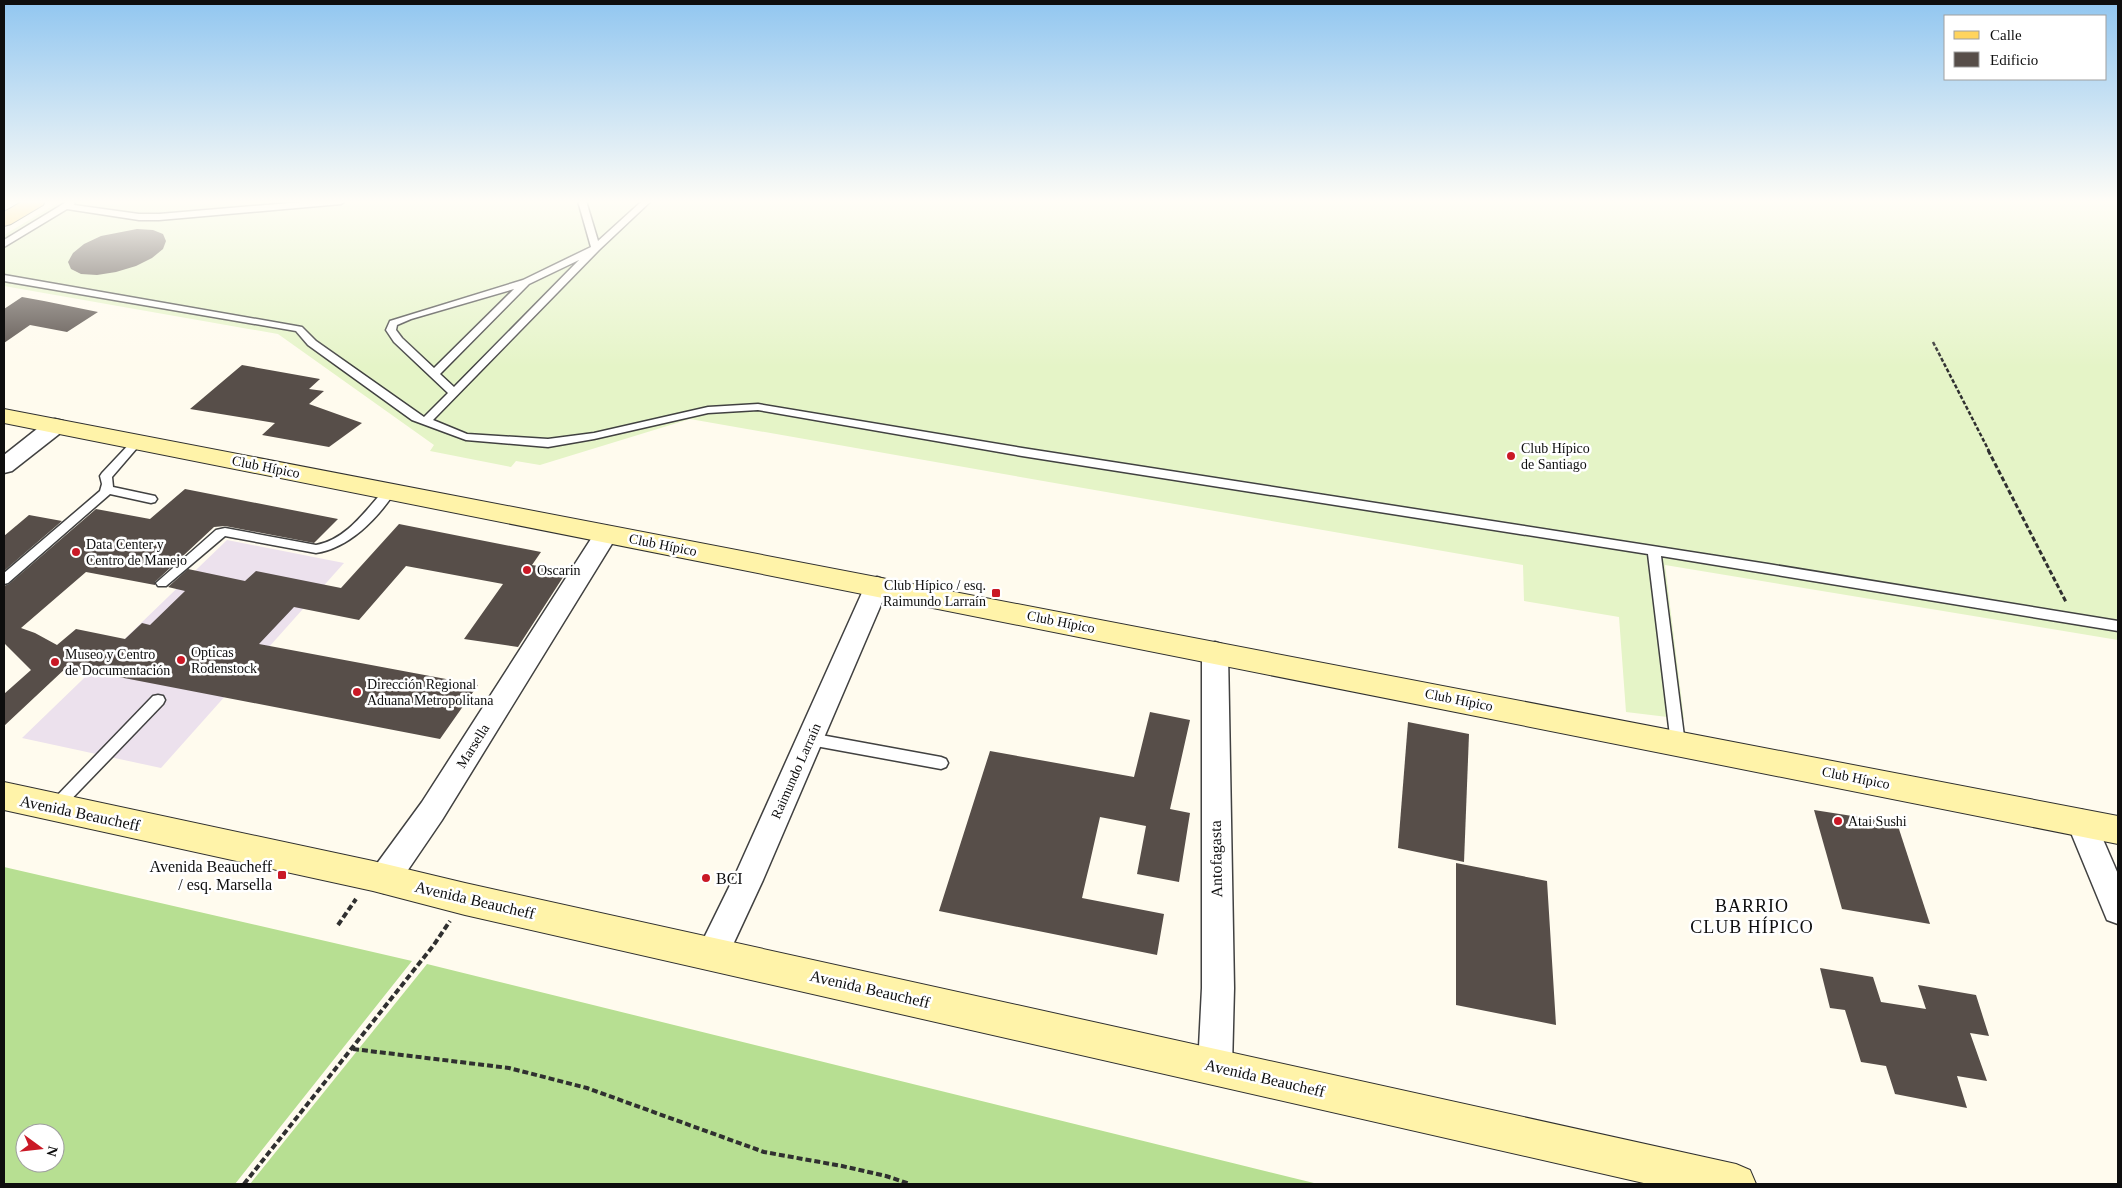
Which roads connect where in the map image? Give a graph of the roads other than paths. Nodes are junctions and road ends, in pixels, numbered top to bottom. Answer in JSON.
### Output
{"nodes":[{"id":1,"x":579,"y":256,"type":"edge"},
{"id":2,"x":588,"y":256,"type":"edge"},
{"id":3,"x":4,"y":278,"type":"edge"},
{"id":4,"x":526,"y":282,"type":"junction"},
{"id":5,"x":434,"y":374,"type":"junction"},
{"id":6,"x":454,"y":392,"type":"junction"},
{"id":7,"x":4,"y":416,"type":"edge"},
{"id":8,"x":426,"y":421,"type":"junction"},
{"id":9,"x":55,"y":426,"type":"junction"},
{"id":10,"x":138,"y":441,"type":"junction"},
{"id":11,"x":4,"y":466,"type":"edge"},
{"id":12,"x":107,"y":490,"type":"junction"},
{"id":13,"x":389,"y":492,"type":"junction"},
{"id":14,"x":151,"y":499,"type":"dead end"},
{"id":15,"x":606,"y":534,"type":"junction"},
{"id":16,"x":1654,"y":550,"type":"junction"},
{"id":17,"x":4,"y":580,"type":"edge"},
{"id":18,"x":162,"y":583,"type":"dead end"},
{"id":19,"x":877,"y":586,"type":"junction"},
{"id":20,"x":2118,"y":626,"type":"edge"},
{"id":21,"x":1214,"y":652,"type":"junction"},
{"id":22,"x":158,"y":700,"type":"dead end"},
{"id":23,"x":810,"y":739,"type":"junction"},
{"id":24,"x":1678,"y":744,"type":"junction"},
{"id":25,"x":942,"y":763,"type":"dead end"},
{"id":26,"x":4,"y":796,"type":"edge"},
{"id":27,"x":54,"y":808,"type":"junction"},
{"id":28,"x":2082,"y":823,"type":"junction"},
{"id":29,"x":2118,"y":830,"type":"edge"},
{"id":30,"x":384,"y":879,"type":"junction"},
{"id":31,"x":2118,"y":910,"type":"edge"},
{"id":32,"x":712,"y":953,"type":"junction"},
{"id":33,"x":1216,"y":1067,"type":"junction"},
{"id":34,"x":1736,"y":1184,"type":"edge"}],
"edges":[{"from":1,"to":4,"type":"lane"},
{"from":2,"to":6,"type":"lane"},
{"from":3,"to":8,"type":"lane"},
{"from":4,"to":5,"type":"lane"},
{"from":4,"to":5,"type":"lane"},
{"from":5,"to":6,"type":"lane"},
{"from":6,"to":8,"type":"lane"},
{"from":7,"to":9,"type":"main road","name":"Club Hípico"},
{"from":8,"to":16,"type":"lane"},
{"from":9,"to":10,"type":"main road","name":"Club Hípico"},
{"from":9,"to":11,"type":"street"},
{"from":10,"to":12,"type":"lane"},
{"from":10,"to":13,"type":"main road","name":"Club Hípico"},
{"from":12,"to":14,"type":"lane"},
{"from":12,"to":17,"type":"lane"},
{"from":13,"to":15,"type":"main road","name":"Club Hípico"},
{"from":13,"to":18,"type":"lane"},
{"from":15,"to":19,"type":"main road","name":"Club Hípico"},
{"from":15,"to":30,"type":"street","name":"Marsella"},
{"from":16,"to":20,"type":"lane"},
{"from":16,"to":24,"type":"lane"},
{"from":19,"to":21,"type":"main road","name":"Club Hípico"},
{"from":19,"to":23,"type":"street","name":"Raimundo Larraín"},
{"from":21,"to":24,"type":"main road","name":"Club Hípico"},
{"from":21,"to":33,"type":"street","name":"Antofagasta"},
{"from":22,"to":27,"type":"lane"},
{"from":23,"to":25,"type":"lane"},
{"from":23,"to":32,"type":"street","name":"Raimundo Larraín"},
{"from":24,"to":28,"type":"main road","name":"Club Hípico"},
{"from":26,"to":27,"type":"main road","name":"Avenida Beaucheff"},
{"from":27,"to":30,"type":"main road","name":"Avenida Beaucheff"},
{"from":28,"to":29,"type":"main road","name":"Club Hípico"},
{"from":28,"to":31,"type":"street"},
{"from":30,"to":32,"type":"main road","name":"Avenida Beaucheff"},
{"from":32,"to":33,"type":"main road","name":"Avenida Beaucheff"},
{"from":33,"to":34,"type":"main road","name":"Avenida Beaucheff"}]}
